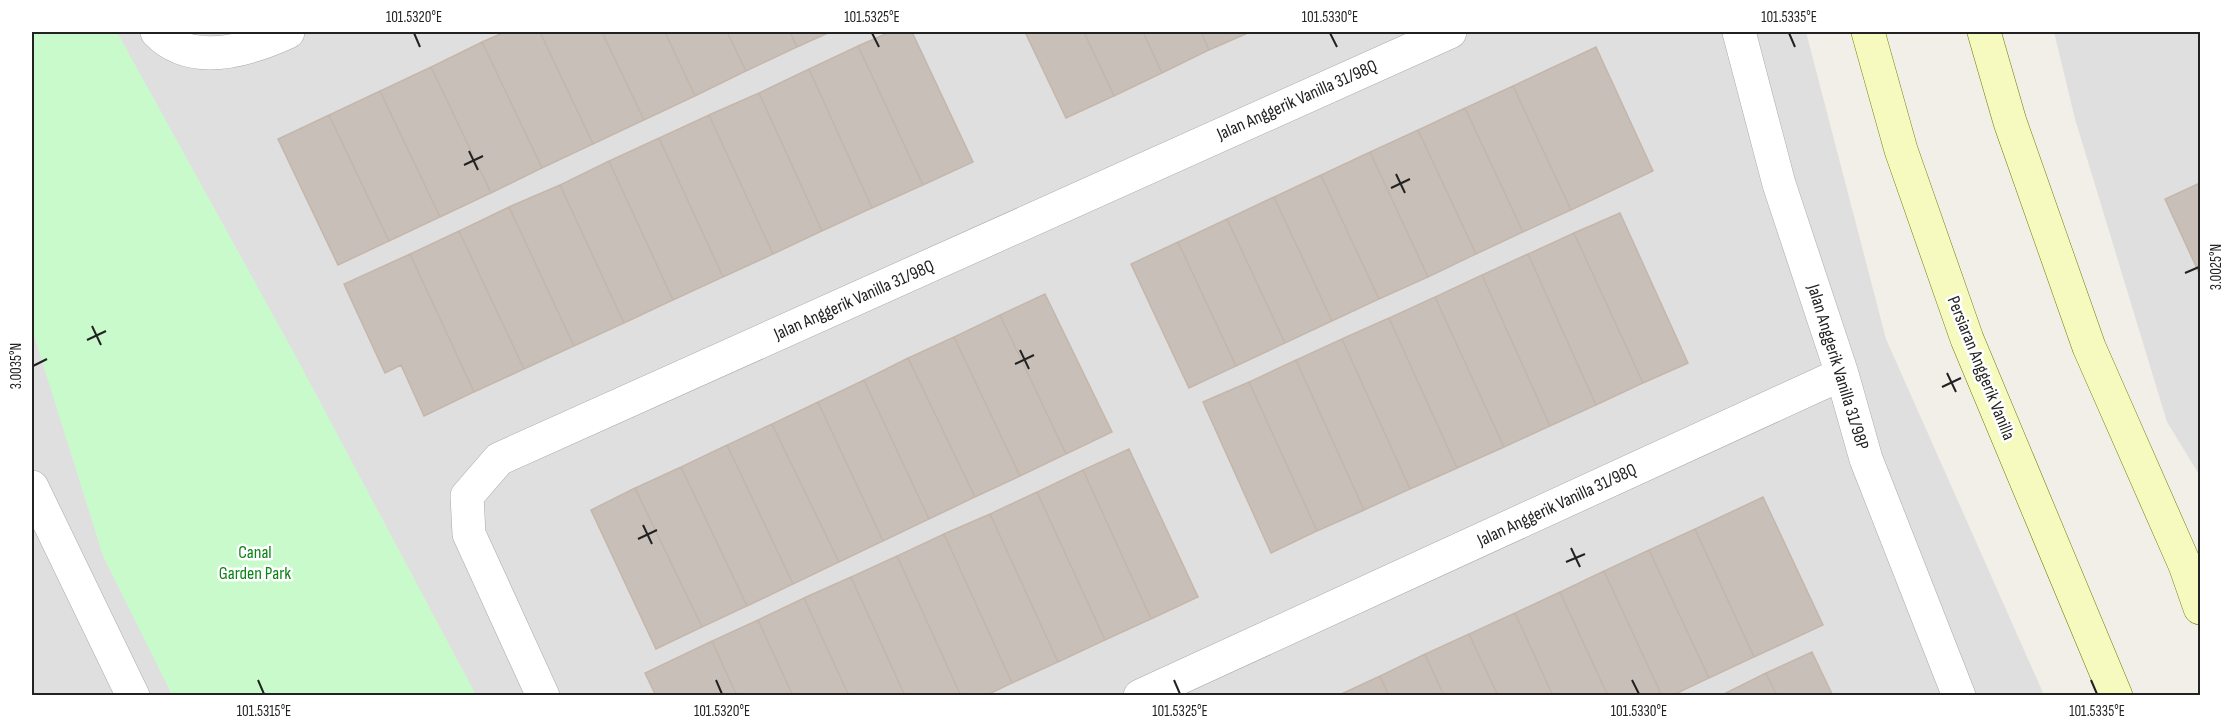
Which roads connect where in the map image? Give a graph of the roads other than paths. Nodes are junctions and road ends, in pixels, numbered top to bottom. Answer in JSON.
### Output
{"nodes":[{"id":1,"x":157,"y":32,"type":"edge"},
{"id":2,"x":288,"y":32,"type":"edge"},
{"id":3,"x":1450,"y":32,"type":"edge"},
{"id":4,"x":1739,"y":32,"type":"edge"},
{"id":5,"x":1868,"y":32,"type":"edge"},
{"id":6,"x":1984,"y":32,"type":"edge"},
{"id":7,"x":1842,"y":374,"type":"junction"},
{"id":8,"x":32,"y":487,"type":"edge"},
{"id":9,"x":2193,"y":578,"type":"edge"},
{"id":10,"x":2200,"y":608,"type":"edge"},
{"id":11,"x":134,"y":696,"type":"edge"},
{"id":12,"x":543,"y":696,"type":"edge"},
{"id":13,"x":1140,"y":696,"type":"edge"},
{"id":14,"x":1959,"y":696,"type":"edge"},
{"id":15,"x":2116,"y":696,"type":"edge"}],
"edges":[{"from":1,"to":2,"type":"street"},
{"from":3,"to":12,"type":"street","name":"Jalan Anggerik Vanilla 31/98Q"},
{"from":4,"to":7,"type":"street","name":"Jalan Anggerik Vanilla 31/98P"},
{"from":5,"to":15,"type":"main road","name":"Persiaran Anggerik Vanilla"},
{"from":6,"to":9,"type":"main road"},
{"from":7,"to":13,"type":"street","name":"Jalan Anggerik Vanilla 31/98Q"},
{"from":7,"to":14,"type":"street","name":"Jalan Anggerik Vanilla 31/98P"},
{"from":8,"to":11,"type":"street"},
{"from":9,"to":10,"type":"main road"}]}
